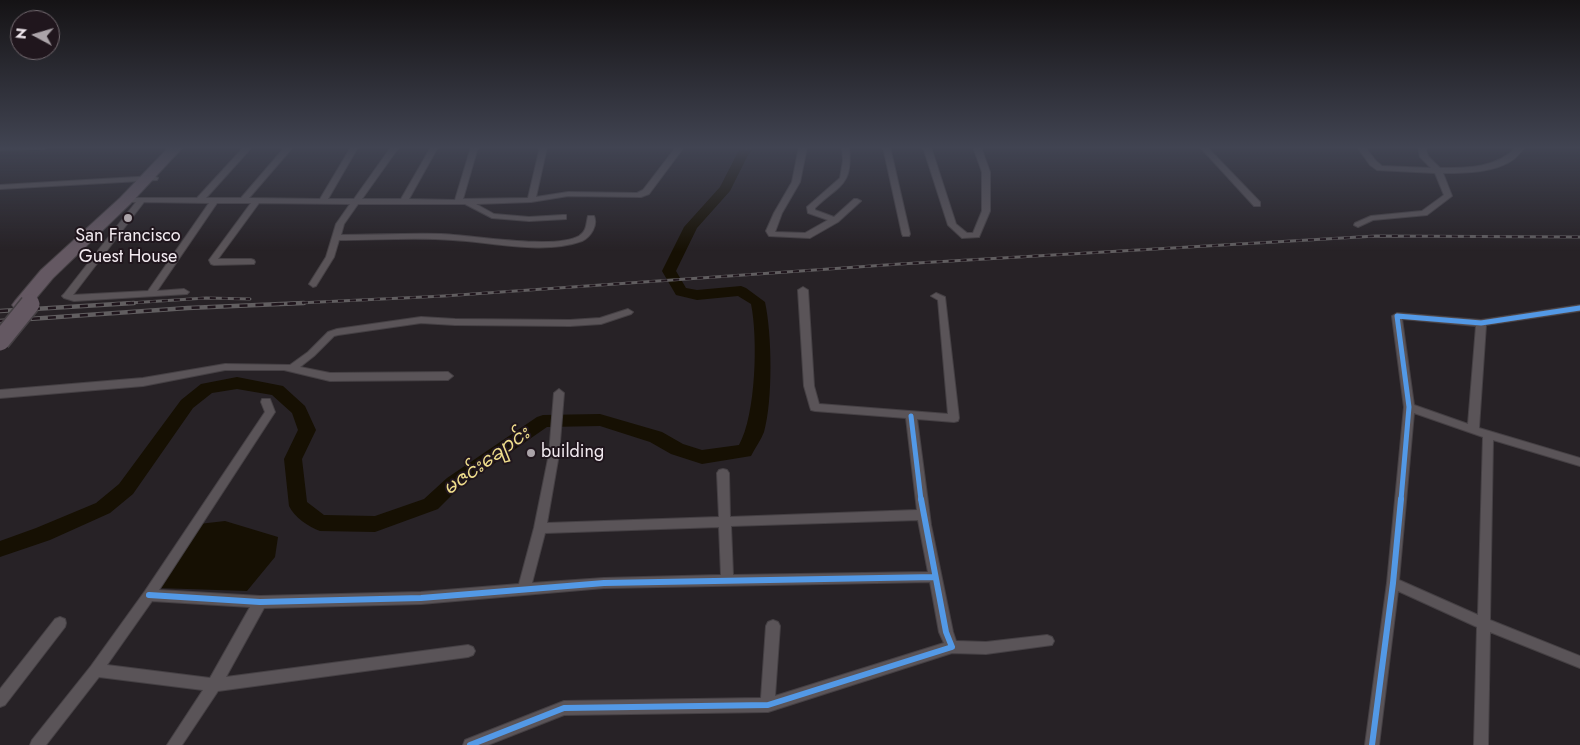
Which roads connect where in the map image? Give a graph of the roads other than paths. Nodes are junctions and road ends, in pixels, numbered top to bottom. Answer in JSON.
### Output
{"nodes":[{"id":1,"x":98,"y":182,"type":"edge"},
{"id":2,"x":147,"y":182,"type":"edge"},
{"id":3,"x":148,"y":182,"type":"edge"},
{"id":4,"x":216,"y":182,"type":"edge"},
{"id":5,"x":260,"y":182,"type":"edge"},
{"id":6,"x":335,"y":182,"type":"edge"},
{"id":7,"x":370,"y":182,"type":"edge"},
{"id":8,"x":415,"y":182,"type":"edge"},
{"id":9,"x":467,"y":182,"type":"edge"},
{"id":10,"x":535,"y":182,"type":"edge"},
{"id":11,"x":654,"y":182,"type":"edge"},
{"id":12,"x":796,"y":182,"type":"edge"},
{"id":13,"x":840,"y":182,"type":"edge"},
{"id":14,"x":894,"y":182,"type":"edge"},
{"id":15,"x":938,"y":182,"type":"edge"},
{"id":16,"x":986,"y":182,"type":"edge"},
{"id":17,"x":1237,"y":182,"type":"edge"},
{"id":18,"x":1443,"y":182,"type":"edge"},
{"id":19,"x":0,"y":187,"type":"edge"},
{"id":20,"x":137,"y":200,"type":"junction"},
{"id":21,"x":405,"y":200,"type":"junction"},
{"id":22,"x":531,"y":200,"type":"junction"},
{"id":23,"x":857,"y":200,"type":"dead end"},
{"id":24,"x":199,"y":201,"type":"junction"},
{"id":25,"x":214,"y":201,"type":"junction"},
{"id":26,"x":244,"y":201,"type":"junction"},
{"id":27,"x":257,"y":201,"type":"junction"},
{"id":28,"x":356,"y":201,"type":"junction"},
{"id":29,"x":322,"y":202,"type":"junction"},
{"id":30,"x":463,"y":202,"type":"junction"},
{"id":31,"x":1258,"y":204,"type":"dead end"},
{"id":32,"x":563,"y":217,"type":"dead end"},
{"id":33,"x":591,"y":218,"type":"dead end"},
{"id":34,"x":835,"y":220,"type":"junction"},
{"id":35,"x":1358,"y":225,"type":"dead end"},
{"id":36,"x":906,"y":234,"type":"dead end"},
{"id":37,"x":336,"y":238,"type":"junction"},
{"id":38,"x":251,"y":262,"type":"dead end"},
{"id":39,"x":313,"y":284,"type":"dead end"},
{"id":40,"x":802,"y":290,"type":"dead end"},
{"id":41,"x":184,"y":292,"type":"dead end"},
{"id":42,"x":151,"y":293,"type":"junction"},
{"id":43,"x":936,"y":296,"type":"dead end"},
{"id":44,"x":25,"y":304,"type":"junction"},
{"id":45,"x":1580,"y":308,"type":"edge"},
{"id":46,"x":628,"y":312,"type":"dead end"},
{"id":47,"x":1481,"y":323,"type":"junction"},
{"id":48,"x":0,"y":330,"type":"edge"},
{"id":49,"x":0,"y":341,"type":"edge"},
{"id":50,"x":291,"y":369,"type":"junction"},
{"id":51,"x":448,"y":376,"type":"dead end"},
{"id":52,"x":559,"y":393,"type":"dead end"},
{"id":53,"x":0,"y":394,"type":"edge"},
{"id":54,"x":266,"y":402,"type":"dead end"},
{"id":55,"x":1409,"y":407,"type":"junction"},
{"id":56,"x":911,"y":416,"type":"junction"},
{"id":57,"x":1473,"y":430,"type":"junction"},
{"id":58,"x":1488,"y":435,"type":"junction"},
{"id":59,"x":1580,"y":462,"type":"edge"},
{"id":60,"x":1580,"y":470,"type":"edge"},
{"id":61,"x":723,"y":473,"type":"dead end"},
{"id":62,"x":924,"y":515,"type":"junction"},
{"id":63,"x":725,"y":522,"type":"junction"},
{"id":64,"x":540,"y":528,"type":"junction"},
{"id":65,"x":935,"y":577,"type":"junction"},
{"id":66,"x":727,"y":581,"type":"junction"},
{"id":67,"x":1393,"y":583,"type":"junction"},
{"id":68,"x":524,"y":589,"type":"junction"},
{"id":69,"x":149,"y":595,"type":"junction"},
{"id":70,"x":260,"y":602,"type":"junction"},
{"id":71,"x":60,"y":623,"type":"dead end"},
{"id":72,"x":1485,"y":624,"type":"junction"},
{"id":73,"x":773,"y":626,"type":"dead end"},
{"id":74,"x":1047,"y":641,"type":"dead end"},
{"id":75,"x":952,"y":647,"type":"junction"},
{"id":76,"x":468,"y":651,"type":"dead end"},
{"id":77,"x":1580,"y":662,"type":"edge"},
{"id":78,"x":96,"y":670,"type":"junction"},
{"id":79,"x":214,"y":685,"type":"junction"},
{"id":80,"x":0,"y":700,"type":"edge"},
{"id":81,"x":768,"y":705,"type":"junction"},
{"id":82,"x":37,"y":745,"type":"edge"},
{"id":83,"x":174,"y":745,"type":"edge"},
{"id":84,"x":470,"y":745,"type":"edge"},
{"id":85,"x":1372,"y":745,"type":"edge"},
{"id":86,"x":1481,"y":745,"type":"edge"}],
"edges":[{"from":1,"to":19,"type":"street"},
{"from":2,"to":44,"type":"highway"},
{"from":3,"to":20,"type":"highway"},
{"from":4,"to":24,"type":"street"},
{"from":5,"to":26,"type":"street"},
{"from":6,"to":29,"type":"street"},
{"from":7,"to":28,"type":"street"},
{"from":8,"to":21,"type":"street"},
{"from":9,"to":30,"type":"street"},
{"from":10,"to":22,"type":"street"},
{"from":11,"to":22,"type":"street"},
{"from":12,"to":34,"type":"street"},
{"from":13,"to":34,"type":"street"},
{"from":14,"to":36,"type":"street"},
{"from":15,"to":16,"type":"street"},
{"from":17,"to":31,"type":"street"},
{"from":18,"to":35,"type":"street"},
{"from":20,"to":24,"type":"street"},
{"from":20,"to":42,"type":"street"},
{"from":20,"to":44,"type":"highway"},
{"from":21,"to":28,"type":"street"},
{"from":21,"to":30,"type":"street"},
{"from":22,"to":30,"type":"street"},
{"from":23,"to":34,"type":"street"},
{"from":24,"to":25,"type":"street"},
{"from":25,"to":26,"type":"street"},
{"from":25,"to":42,"type":"street"},
{"from":26,"to":27,"type":"street"},
{"from":27,"to":29,"type":"street"},
{"from":27,"to":38,"type":"street"},
{"from":28,"to":29,"type":"street"},
{"from":28,"to":37,"type":"street"},
{"from":30,"to":32,"type":"street"},
{"from":33,"to":37,"type":"street"},
{"from":37,"to":39,"type":"street"},
{"from":40,"to":56,"type":"street"},
{"from":41,"to":42,"type":"street"},
{"from":43,"to":56,"type":"street"},
{"from":44,"to":48,"type":"highway"},
{"from":44,"to":49,"type":"highway","bridge":true},
{"from":45,"to":47,"type":"street"},
{"from":46,"to":50,"type":"street"},
{"from":47,"to":55,"type":"street"},
{"from":47,"to":57,"type":"street"},
{"from":50,"to":51,"type":"street"},
{"from":50,"to":53,"type":"street"},
{"from":52,"to":64,"type":"street"},
{"from":54,"to":69,"type":"street"},
{"from":55,"to":57,"type":"street"},
{"from":55,"to":67,"type":"street"},
{"from":56,"to":62,"type":"street"},
{"from":57,"to":58,"type":"street"},
{"from":58,"to":59,"type":"street"},
{"from":58,"to":72,"type":"street"},
{"from":59,"to":60,"type":"street"},
{"from":61,"to":63,"type":"street"},
{"from":62,"to":63,"type":"street"},
{"from":62,"to":65,"type":"street"},
{"from":63,"to":64,"type":"street"},
{"from":63,"to":66,"type":"street"},
{"from":64,"to":68,"type":"street"},
{"from":65,"to":66,"type":"street"},
{"from":65,"to":75,"type":"street"},
{"from":66,"to":68,"type":"street"},
{"from":67,"to":72,"type":"street"},
{"from":67,"to":85,"type":"street"},
{"from":68,"to":70,"type":"street"},
{"from":69,"to":70,"type":"street"},
{"from":69,"to":78,"type":"street"},
{"from":70,"to":79,"type":"street"},
{"from":71,"to":80,"type":"street"},
{"from":72,"to":77,"type":"street"},
{"from":72,"to":86,"type":"street"},
{"from":73,"to":81,"type":"street"},
{"from":74,"to":75,"type":"street"},
{"from":75,"to":81,"type":"street"},
{"from":76,"to":79,"type":"street"},
{"from":78,"to":79,"type":"street"},
{"from":78,"to":82,"type":"street"},
{"from":79,"to":83,"type":"street"},
{"from":81,"to":84,"type":"street"}]}
